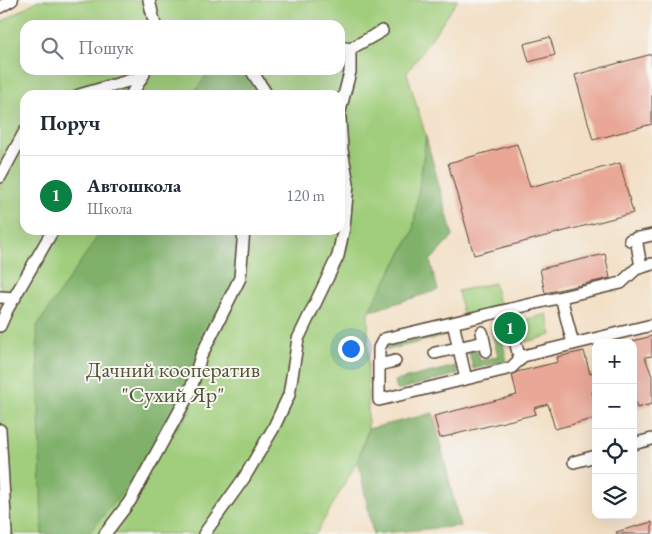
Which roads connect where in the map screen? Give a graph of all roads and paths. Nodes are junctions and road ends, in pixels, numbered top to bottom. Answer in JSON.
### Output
{"nodes":[{"id":1,"x":12,"y":0,"type":"edge"},
{"id":2,"x":149,"y":0,"type":"edge"},
{"id":3,"x":0,"y":7,"type":"edge"},
{"id":4,"x":154,"y":20,"type":"edge"},
{"id":5,"x":382,"y":31,"type":"dead end"},
{"id":6,"x":345,"y":48,"type":"edge"},
{"id":7,"x":138,"y":75,"type":"edge"},
{"id":8,"x":143,"y":75,"type":"edge"},
{"id":9,"x":254,"y":75,"type":"edge"},
{"id":10,"x":94,"y":90,"type":"edge"},
{"id":11,"x":134,"y":90,"type":"edge"},
{"id":12,"x":264,"y":90,"type":"edge"},
{"id":13,"x":345,"y":92,"type":"edge"},
{"id":14,"x":20,"y":140,"type":"edge"},
{"id":15,"x":345,"y":167,"type":"edge"},
{"id":16,"x":0,"y":177,"type":"edge"},
{"id":17,"x":345,"y":216,"type":"edge"},
{"id":18,"x":50,"y":235,"type":"edge"},
{"id":19,"x":244,"y":235,"type":"edge"},
{"id":20,"x":342,"y":235,"type":"edge"},
{"id":21,"x":652,"y":235,"type":"edge"},
{"id":22,"x":646,"y":266,"type":"edge"},
{"id":23,"x":0,"y":297,"type":"edge"},
{"id":24,"x":561,"y":297,"type":"junction"},
{"id":25,"x":14,"y":298,"type":"junction"},
{"id":26,"x":507,"y":310,"type":"junction"},
{"id":27,"x":453,"y":323,"type":"junction"},
{"id":28,"x":652,"y":325,"type":"edge"},
{"id":29,"x":0,"y":326,"type":"edge"},
{"id":30,"x":484,"y":342,"type":"dead end"},
{"id":31,"x":573,"y":344,"type":"junction"},
{"id":32,"x":459,"y":348,"type":"junction"},
{"id":33,"x":435,"y":353,"type":"dead end"},
{"id":34,"x":520,"y":360,"type":"junction"},
{"id":35,"x":395,"y":361,"type":"dead end"},
{"id":36,"x":379,"y":365,"type":"junction"},
{"id":37,"x":466,"y":379,"type":"junction"},
{"id":38,"x":0,"y":430,"type":"edge"},
{"id":39,"x":652,"y":439,"type":"edge"},
{"id":40,"x":637,"y":443,"type":"edge"},
{"id":41,"x":592,"y":457,"type":"edge"},
{"id":42,"x":574,"y":462,"type":"dead end"},
{"id":43,"x":8,"y":533,"type":"edge"},
{"id":44,"x":105,"y":534,"type":"edge"},
{"id":45,"x":204,"y":534,"type":"edge"}],
"edges":[{"from":1,"to":3,"type":"street"},
{"from":2,"to":4,"type":"street"},
{"from":5,"to":6,"type":"street"},
{"from":6,"to":13,"type":"street"},
{"from":7,"to":10,"type":"street"},
{"from":8,"to":11,"type":"street"},
{"from":9,"to":12,"type":"street"},
{"from":14,"to":16,"type":"street"},
{"from":15,"to":17,"type":"street"},
{"from":18,"to":25,"type":"street"},
{"from":19,"to":44,"type":"street"},
{"from":20,"to":45,"type":"street"},
{"from":21,"to":22,"type":"street"},
{"from":22,"to":24,"type":"street"},
{"from":23,"to":25,"type":"street"},
{"from":24,"to":26,"type":"street"},
{"from":24,"to":31,"type":"street"},
{"from":25,"to":29,"type":"street"},
{"from":26,"to":27,"type":"street"},
{"from":26,"to":34,"type":"street"},
{"from":27,"to":32,"type":"street"},
{"from":27,"to":36,"type":"street"},
{"from":28,"to":31,"type":"street"},
{"from":30,"to":32,"type":"street"},
{"from":31,"to":34,"type":"street"},
{"from":32,"to":33,"type":"street"},
{"from":32,"to":37,"type":"street"},
{"from":34,"to":37,"type":"street"},
{"from":35,"to":36,"type":"street"},
{"from":36,"to":37,"type":"street"},
{"from":38,"to":43,"type":"street"},
{"from":39,"to":40,"type":"street"},
{"from":41,"to":42,"type":"street"}]}
